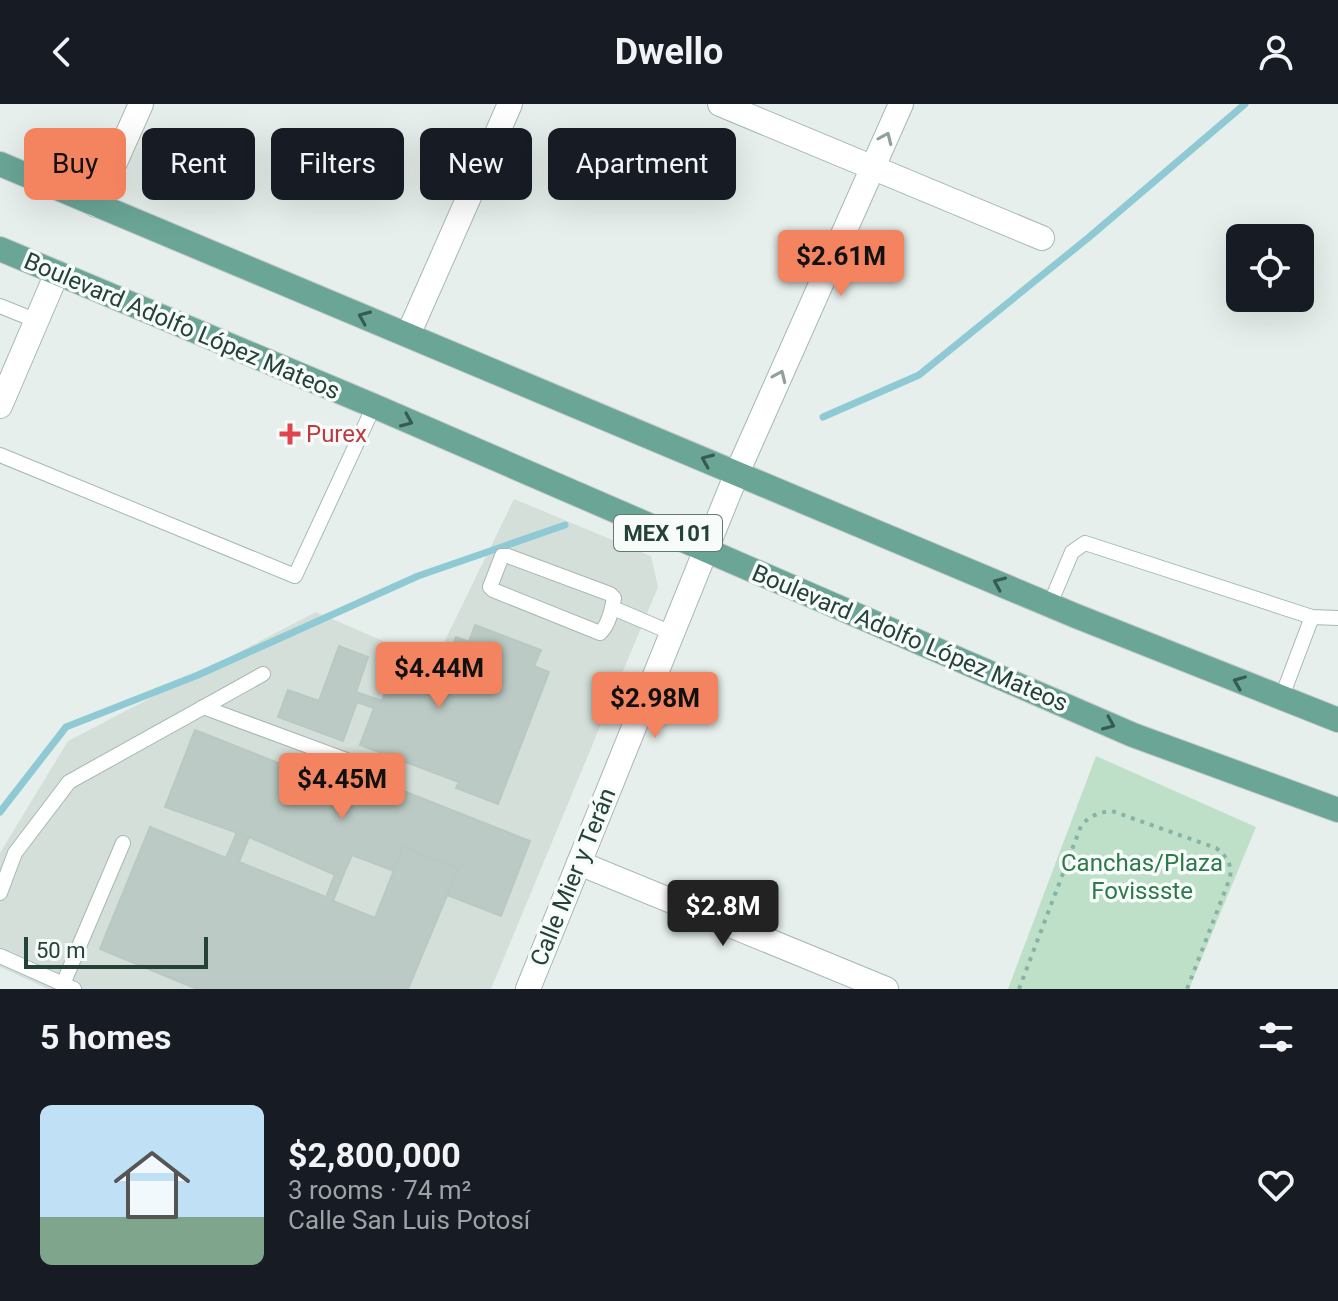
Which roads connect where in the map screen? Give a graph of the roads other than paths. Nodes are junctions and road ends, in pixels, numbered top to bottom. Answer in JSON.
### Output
{"nodes":[{"id":1,"x":141,"y":104,"type":"edge"},
{"id":2,"x":510,"y":104,"type":"edge"},
{"id":3,"x":720,"y":104,"type":"edge"},
{"id":4,"x":901,"y":104,"type":"edge"},
{"id":5,"x":0,"y":164,"type":"edge"},
{"id":6,"x":873,"y":168,"type":"junction"},
{"id":7,"x":96,"y":205,"type":"junction"},
{"id":8,"x":1042,"y":238,"type":"dead end"},
{"id":9,"x":0,"y":249,"type":"edge"},
{"id":10,"x":57,"y":273,"type":"junction"},
{"id":11,"x":0,"y":306,"type":"edge"},
{"id":12,"x":37,"y":321,"type":"junction"},
{"id":13,"x":408,"y":335,"type":"junction"},
{"id":14,"x":0,"y":406,"type":"edge"},
{"id":15,"x":374,"y":406,"type":"junction"},
{"id":16,"x":0,"y":455,"type":"edge"},
{"id":17,"x":737,"y":473,"type":"junction"},
{"id":18,"x":706,"y":550,"type":"junction"},
{"id":19,"x":1050,"y":604,"type":"junction"},
{"id":20,"x":613,"y":608,"type":"junction"},
{"id":21,"x":1312,"y":617,"type":"junction"},
{"id":22,"x":1338,"y":618,"type":"edge"},
{"id":23,"x":672,"y":633,"type":"junction"},
{"id":24,"x":263,"y":674,"type":"dead end"},
{"id":25,"x":1281,"y":699,"type":"junction"},
{"id":26,"x":203,"y":707,"type":"junction"},
{"id":27,"x":1338,"y":720,"type":"edge"},
{"id":28,"x":349,"y":761,"type":"dead end"},
{"id":29,"x":1338,"y":810,"type":"edge"},
{"id":30,"x":123,"y":843,"type":"dead end"},
{"id":31,"x":579,"y":863,"type":"junction"},
{"id":32,"x":0,"y":893,"type":"edge"},
{"id":33,"x":0,"y":956,"type":"edge"},
{"id":34,"x":68,"y":986,"type":"edge"},
{"id":35,"x":528,"y":989,"type":"edge"},
{"id":36,"x":886,"y":989,"type":"edge"}],
"edges":[{"from":1,"to":7,"type":"street"},
{"from":2,"to":13,"type":"street"},
{"from":3,"to":6,"type":"street"},
{"from":6,"to":4,"type":"street","name":"Calle Mier y Terán","one_way":true},
{"from":5,"to":7,"type":"main road"},
{"from":6,"to":8,"type":"street"},
{"from":17,"to":6,"type":"street","name":"Calle Mier y Terán","one_way":true},
{"from":13,"to":7,"type":"main road","one_way":true},
{"from":9,"to":10,"type":"main road","name":"Boulevard Adolfo López Mateos","number":"MEX 101"},
{"from":10,"to":12,"type":"street"},
{"from":10,"to":15,"type":"main road","name":"Boulevard Adolfo López Mateos","number":"MEX 101"},
{"from":11,"to":12,"type":"lane"},
{"from":12,"to":14,"type":"street"},
{"from":17,"to":13,"type":"main road","one_way":true},
{"from":15,"to":16,"type":"lane"},
{"from":15,"to":18,"type":"main road","name":"Boulevard Adolfo López Mateos","number":"MEX 101","one_way":true},
{"from":17,"to":18,"type":"street","name":"Calle Mier y Terán"},
{"from":19,"to":17,"type":"main road","one_way":true},
{"from":18,"to":23,"type":"street","name":"Calle Mier y Terán"},
{"from":18,"to":29,"type":"main road","name":"Boulevard Adolfo López Mateos","number":"MEX 101","one_way":true},
{"from":19,"to":21,"type":"lane"},
{"from":25,"to":19,"type":"main road","one_way":true},
{"from":20,"to":20,"type":"lane"},
{"from":20,"to":23,"type":"lane"},
{"from":21,"to":22,"type":"lane"},
{"from":21,"to":25,"type":"lane"},
{"from":23,"to":31,"type":"street","name":"Calle Mier y Terán"},
{"from":24,"to":26,"type":"lane"},
{"from":25,"to":27,"type":"main road"},
{"from":26,"to":28,"type":"lane"},
{"from":26,"to":32,"type":"lane"},
{"from":30,"to":34,"type":"lane"},
{"from":31,"to":35,"type":"street","name":"Calle Mier y Terán"},
{"from":31,"to":36,"type":"street"},
{"from":33,"to":34,"type":"lane"}]}
